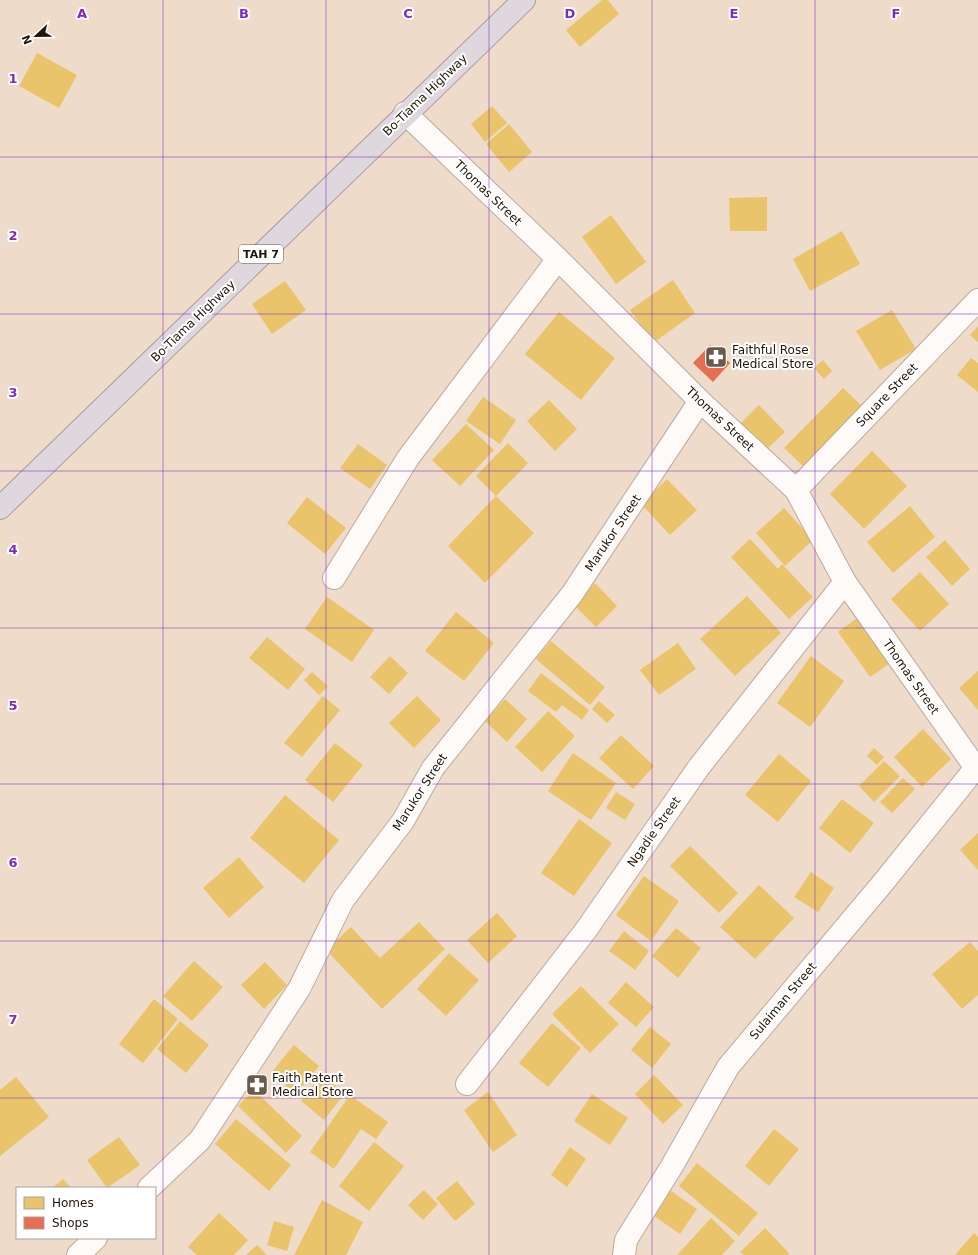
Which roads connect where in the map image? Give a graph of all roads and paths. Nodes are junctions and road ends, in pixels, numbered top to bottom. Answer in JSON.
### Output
{"nodes":[{"id":1,"x":524,"y":0,"type":"edge"},
{"id":2,"x":405,"y":114,"type":"junction"},
{"id":3,"x":558,"y":260,"type":"junction"},
{"id":4,"x":978,"y":300,"type":"edge"},
{"id":5,"x":700,"y":401,"type":"junction"},
{"id":6,"x":796,"y":490,"type":"junction"},
{"id":7,"x":0,"y":508,"type":"edge"},
{"id":8,"x":334,"y":578,"type":"dead end"},
{"id":9,"x":845,"y":582,"type":"junction"},
{"id":10,"x":977,"y":768,"type":"edge"},
{"id":11,"x":467,"y":1084,"type":"dead end"},
{"id":12,"x":150,"y":1187,"type":"edge"},
{"id":13,"x":95,"y":1239,"type":"edge"},
{"id":14,"x":78,"y":1255,"type":"edge"},
{"id":15,"x":624,"y":1255,"type":"edge"}],
"edges":[{"from":1,"to":2,"type":"highway","name":"Bo-Tiama Highway","number":"TAH 7"},
{"from":2,"to":3,"type":"street","name":"Thomas Street"},
{"from":2,"to":7,"type":"highway","name":"Bo-Tiama Highway","number":"TAH 7"},
{"from":3,"to":5,"type":"street","name":"Thomas Street"},
{"from":3,"to":8,"type":"street"},
{"from":4,"to":6,"type":"street","name":"Square Street"},
{"from":5,"to":6,"type":"street","name":"Thomas Street"},
{"from":5,"to":12,"type":"street","name":"Marukor Street"},
{"from":6,"to":9,"type":"street","name":"Thomas Street"},
{"from":9,"to":10,"type":"street","name":"Thomas Street"},
{"from":9,"to":11,"type":"street","name":"Ngadie Street"},
{"from":10,"to":15,"type":"street","name":"Sulaiman Street"},
{"from":13,"to":14,"type":"street"}]}
